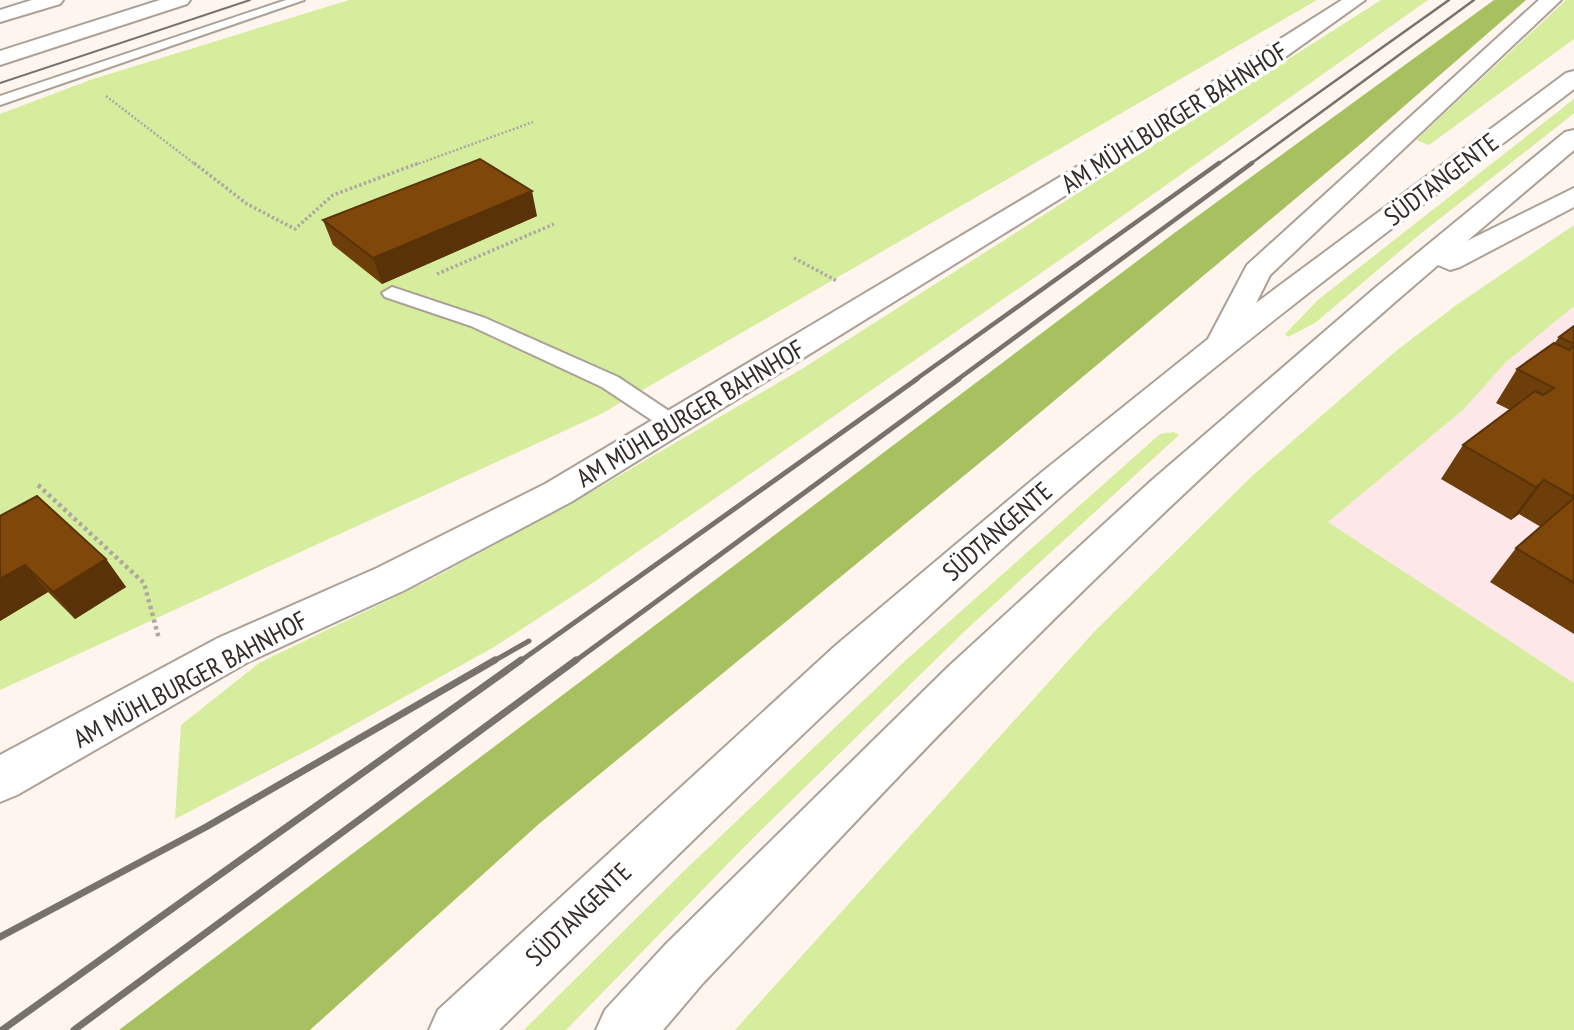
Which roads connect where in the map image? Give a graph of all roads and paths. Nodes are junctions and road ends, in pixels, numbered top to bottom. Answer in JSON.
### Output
{"nodes":[{"id":1,"x":53,"y":0,"type":"edge"},
{"id":2,"x":180,"y":0,"type":"edge"},
{"id":3,"x":298,"y":0,"type":"edge"},
{"id":4,"x":1355,"y":0,"type":"edge"},
{"id":5,"x":1551,"y":0,"type":"edge"},
{"id":6,"x":4,"y":13,"type":"edge"},
{"id":7,"x":0,"y":58,"type":"edge"},
{"id":8,"x":1574,"y":78,"type":"edge"},
{"id":9,"x":102,"y":93,"type":"dead end"},
{"id":10,"x":0,"y":101,"type":"edge"},
{"id":11,"x":533,"y":122,"type":"dead end"},
{"id":12,"x":1574,"y":137,"type":"edge"},
{"id":13,"x":1574,"y":196,"type":"edge"},
{"id":14,"x":554,"y":223,"type":"dead end"},
{"id":15,"x":392,"y":293,"type":"joint"},
{"id":16,"x":1386,"y":294,"type":"junction"},
{"id":17,"x":1219,"y":346,"type":"junction"},
{"id":18,"x":673,"y":424,"type":"junction"},
{"id":19,"x":38,"y":485,"type":"dead end"},
{"id":20,"x":172,"y":684,"type":"junction"},
{"id":21,"x":0,"y":780,"type":"edge"},
{"id":22,"x":458,"y":1030,"type":"edge"},
{"id":23,"x":625,"y":1030,"type":"edge"}],
"edges":[{"from":1,"to":6,"type":"main road"},
{"from":2,"to":7,"type":"main road"},
{"from":3,"to":10,"type":"lane"},
{"from":4,"to":18,"type":"main road","name":"AM MÜHLBURGER BAHNHOF"},
{"from":5,"to":17,"type":"main road"},
{"from":8,"to":17,"type":"main road","name":"SÜDTANGENTE"},
{"from":9,"to":11,"type":"path"},
{"from":12,"to":16,"type":"main road","name":"SÜDTANGENTE"},
{"from":13,"to":16,"type":"main road"},
{"from":14,"to":15,"type":"path"},
{"from":15,"to":18,"type":"lane"},
{"from":16,"to":23,"type":"main road","name":"SÜDTANGENTE"},
{"from":17,"to":22,"type":"main road","name":"SÜDTANGENTE"},
{"from":18,"to":20,"type":"main road","name":"AM MÜHLBURGER BAHNHOF"},
{"from":19,"to":20,"type":"path"},
{"from":20,"to":21,"type":"main road","name":"AM MÜHLBURGER BAHNHOF"}]}
